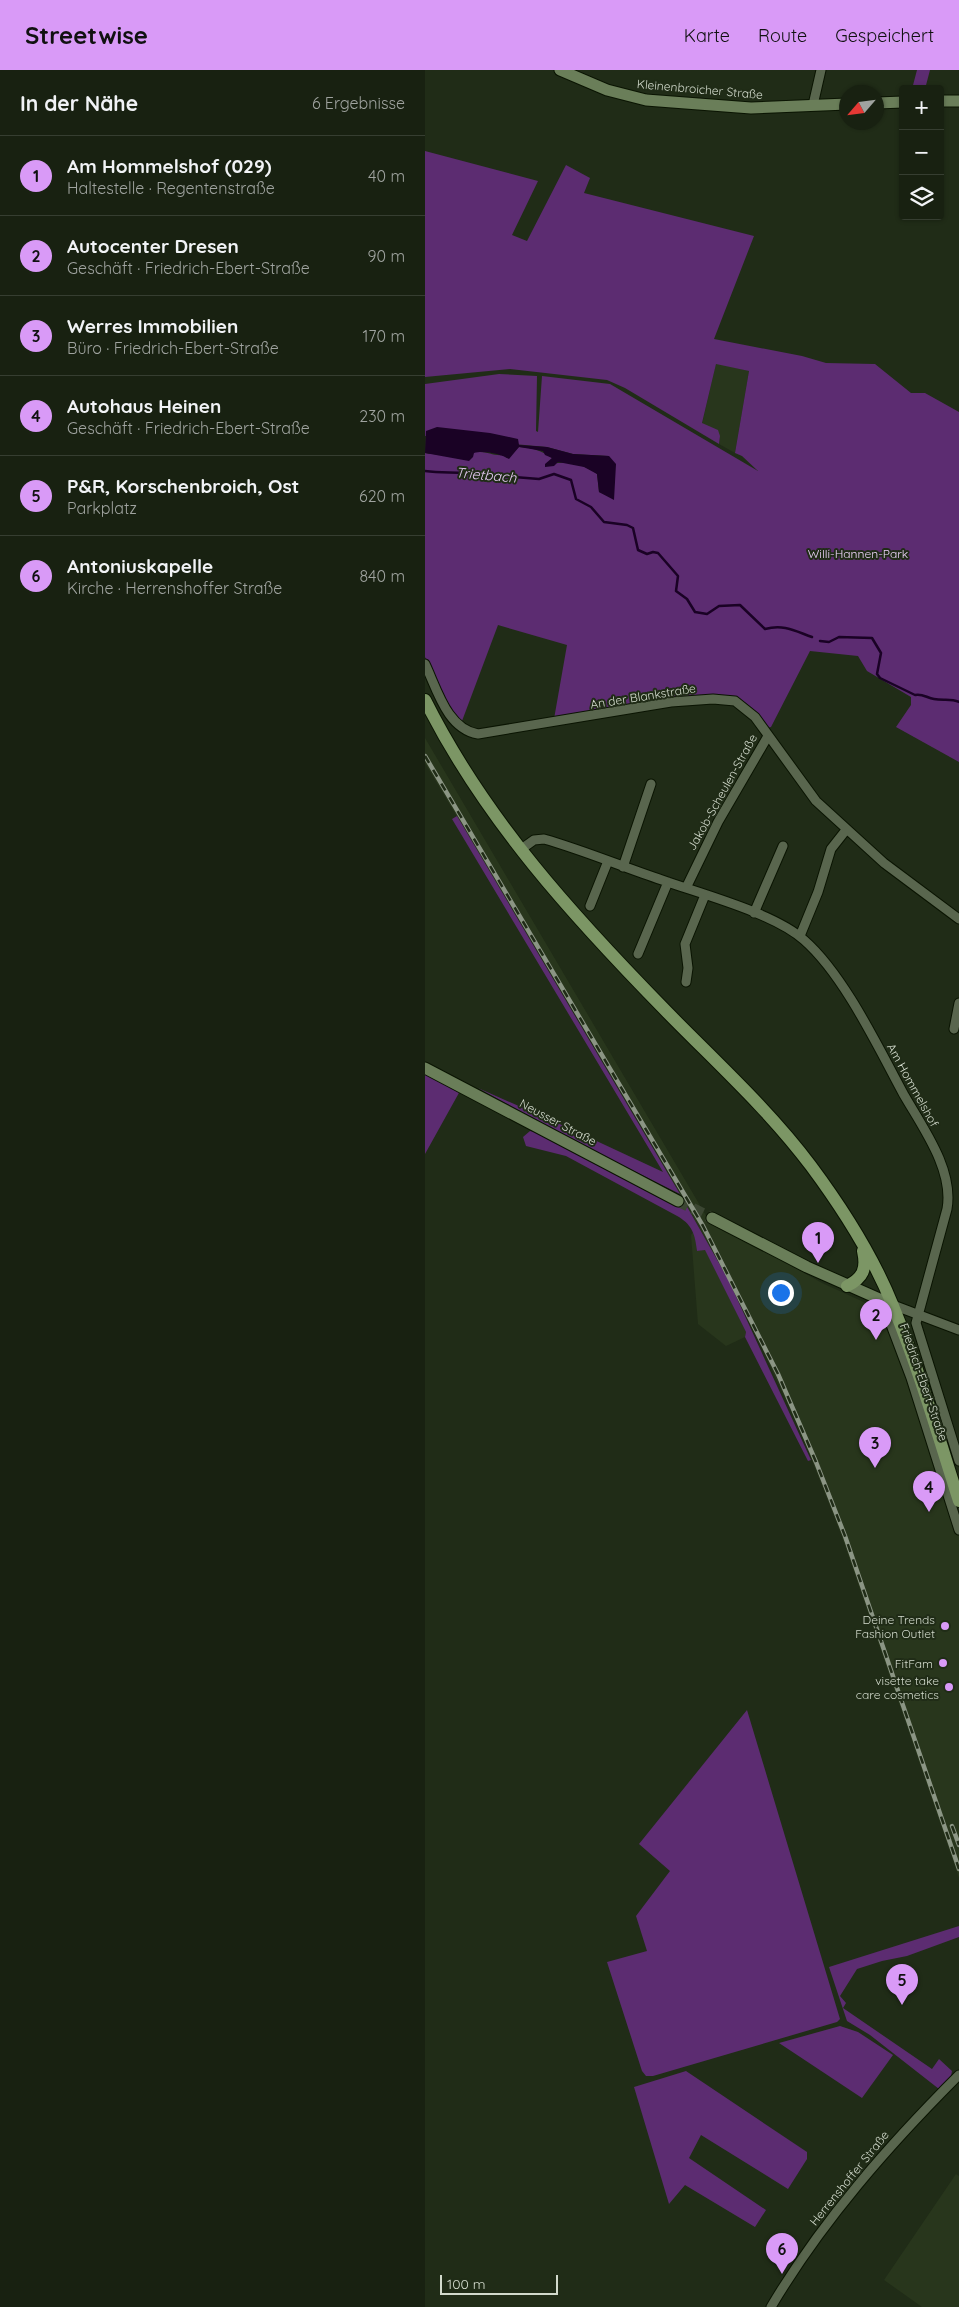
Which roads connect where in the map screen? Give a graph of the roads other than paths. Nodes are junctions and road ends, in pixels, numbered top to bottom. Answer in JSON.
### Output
{"nodes":[{"id":1,"x":559,"y":70,"type":"edge"},
{"id":2,"x":821,"y":70,"type":"edge"},
{"id":3,"x":944,"y":101,"type":"edge"},
{"id":4,"x":959,"y":101,"type":"edge"},
{"id":5,"x":899,"y":102,"type":"edge"},
{"id":6,"x":884,"y":103,"type":"edge"},
{"id":7,"x":839,"y":104,"type":"edge"},
{"id":8,"x":813,"y":105,"type":"junction"},
{"id":9,"x":425,"y":664,"type":"edge"},
{"id":10,"x":425,"y":700,"type":"edge"},
{"id":11,"x":768,"y":736,"type":"junction"},
{"id":12,"x":651,"y":784,"type":"dead end"},
{"id":13,"x":846,"y":830,"type":"junction"},
{"id":14,"x":783,"y":846,"type":"dead end"},
{"id":15,"x":520,"y":850,"type":"junction"},
{"id":16,"x":608,"y":862,"type":"junction"},
{"id":17,"x":623,"y":867,"type":"junction"},
{"id":18,"x":668,"y":882,"type":"junction"},
{"id":19,"x":686,"y":888,"type":"junction"},
{"id":20,"x":705,"y":895,"type":"junction"},
{"id":21,"x":590,"y":906,"type":"dead end"},
{"id":22,"x":754,"y":913,"type":"junction"},
{"id":23,"x":959,"y":919,"type":"edge"},
{"id":24,"x":800,"y":936,"type":"junction"},
{"id":25,"x":638,"y":954,"type":"dead end"},
{"id":26,"x":685,"y":982,"type":"dead end"},
{"id":27,"x":959,"y":1004,"type":"edge"},
{"id":28,"x":954,"y":1029,"type":"dead end"},
{"id":29,"x":425,"y":1068,"type":"edge"},
{"id":30,"x":959,"y":1198,"type":"edge"},
{"id":31,"x":949,"y":1199,"type":"junction"},
{"id":32,"x":679,"y":1201,"type":"tunnel mouth"},
{"id":33,"x":712,"y":1218,"type":"tunnel mouth"},
{"id":34,"x":860,"y":1242,"type":"junction"},
{"id":35,"x":847,"y":1286,"type":"junction"},
{"id":36,"x":887,"y":1303,"type":"junction"},
{"id":37,"x":917,"y":1314,"type":"junction"},
{"id":38,"x":959,"y":1330,"type":"edge"},
{"id":39,"x":957,"y":1450,"type":"edge"},
{"id":40,"x":959,"y":1461,"type":"edge"},
{"id":41,"x":959,"y":1500,"type":"edge"},
{"id":42,"x":959,"y":1530,"type":"edge"},
{"id":43,"x":959,"y":2075,"type":"edge"},
{"id":44,"x":771,"y":2307,"type":"edge"}],
"edges":[{"from":1,"to":8,"type":"street","name":"Kleinenbroicher Straße"},
{"from":2,"to":8,"type":"street"},
{"from":3,"to":4,"type":"street"},
{"from":5,"to":6,"type":"street"},
{"from":7,"to":8,"type":"street","name":"Kleinenbroicher Straße"},
{"from":9,"to":11,"type":"street","name":"An der Blankstraße"},
{"from":10,"to":15,"type":"main road"},
{"from":11,"to":13,"type":"street","name":"An der Blankstraße"},
{"from":11,"to":19,"type":"street","name":"Jakob-Scheulen-Straße"},
{"from":12,"to":17,"type":"street"},
{"from":13,"to":23,"type":"street","name":"An der Blankstraße"},
{"from":13,"to":24,"type":"street"},
{"from":14,"to":22,"type":"street"},
{"from":15,"to":16,"type":"street","name":"Am Hommelshof"},
{"from":15,"to":34,"type":"main road"},
{"from":16,"to":17,"type":"street","name":"Am Hommelshof"},
{"from":16,"to":21,"type":"street"},
{"from":17,"to":18,"type":"street","name":"Am Hommelshof"},
{"from":18,"to":19,"type":"street","name":"Am Hommelshof"},
{"from":18,"to":25,"type":"street"},
{"from":19,"to":20,"type":"street","name":"Am Hommelshof"},
{"from":20,"to":22,"type":"street","name":"Am Hommelshof"},
{"from":20,"to":26,"type":"street"},
{"from":22,"to":24,"type":"street","name":"Am Hommelshof"},
{"from":24,"to":31,"type":"street","name":"Am Hommelshof"},
{"from":27,"to":28,"type":"street"},
{"from":29,"to":32,"type":"street","name":"Neusser Straße"},
{"from":30,"to":31,"type":"street"},
{"from":31,"to":37,"type":"street"},
{"from":33,"to":35,"type":"street"},
{"from":34,"to":35,"type":"main road"},
{"from":34,"to":36,"type":"main road"},
{"from":35,"to":36,"type":"street"},
{"from":36,"to":37,"type":"street"},
{"from":36,"to":41,"type":"main road"},
{"from":36,"to":42,"type":"street","name":"Friedrich-Ebert-Straße"},
{"from":37,"to":38,"type":"street"},
{"from":37,"to":39,"type":"street","name":"Friedrich-Ebert-Straße"},
{"from":39,"to":40,"type":"street","name":"Friedrich-Ebert-Straße"},
{"from":43,"to":44,"type":"street","name":"Herrenshoffer Straße"}]}
